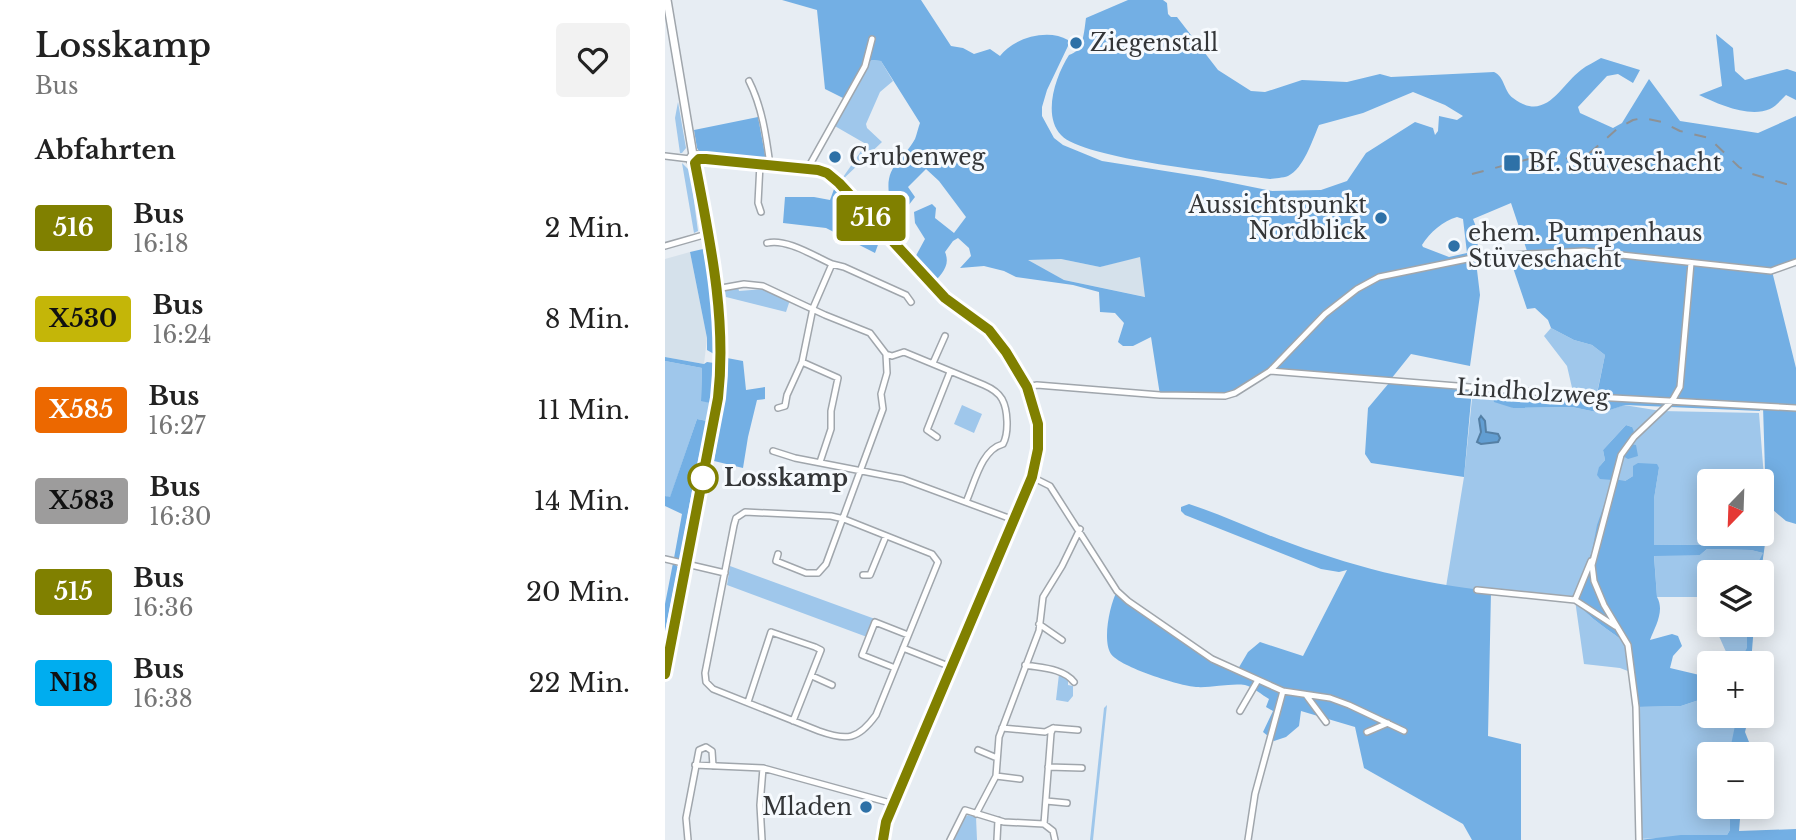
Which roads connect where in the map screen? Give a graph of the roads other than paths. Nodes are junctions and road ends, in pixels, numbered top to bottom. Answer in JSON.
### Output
{"nodes":[{"id":1,"x":667,"y":0,"type":"edge"},
{"id":2,"x":872,"y":39,"type":"dead end"},
{"id":3,"x":749,"y":81,"type":"dead end"},
{"id":4,"x":665,"y":156,"type":"edge"},
{"id":5,"x":694,"y":159,"type":"junction"},
{"id":6,"x":761,"y":164,"type":"junction"},
{"id":7,"x":770,"y":165,"type":"junction"},
{"id":8,"x":808,"y":169,"type":"junction"},
{"id":9,"x":761,"y":212,"type":"dead end"},
{"id":10,"x":707,"y":234,"type":"junction"},
{"id":11,"x":767,"y":243,"type":"dead end"},
{"id":12,"x":665,"y":246,"type":"edge"},
{"id":13,"x":1796,"y":262,"type":"edge"},
{"id":14,"x":1691,"y":263,"type":"junction"},
{"id":15,"x":832,"y":264,"type":"junction"},
{"id":16,"x":716,"y":289,"type":"junction"},
{"id":17,"x":911,"y":302,"type":"dead end"},
{"id":18,"x":813,"y":308,"type":"junction"},
{"id":19,"x":945,"y":336,"type":"dead end"},
{"id":20,"x":886,"y":354,"type":"junction"},
{"id":21,"x":802,"y":362,"type":"junction"},
{"id":22,"x":933,"y":363,"type":"junction"},
{"id":23,"x":1270,"y":371,"type":"junction"},
{"id":24,"x":950,"y":372,"type":"junction"},
{"id":25,"x":1027,"y":387,"type":"junction"},
{"id":26,"x":1672,"y":401,"type":"junction"},
{"id":27,"x":778,"y":408,"type":"dead end"},
{"id":28,"x":1796,"y":408,"type":"edge"},
{"id":29,"x":937,"y":437,"type":"dead end"},
{"id":30,"x":773,"y":451,"type":"dead end"},
{"id":31,"x":820,"y":462,"type":"junction"},
{"id":32,"x":860,"y":471,"type":"junction"},
{"id":33,"x":1032,"y":477,"type":"junction"},
{"id":34,"x":966,"y":502,"type":"junction"},
{"id":35,"x":844,"y":519,"type":"junction"},
{"id":36,"x":1014,"y":520,"type":"junction"},
{"id":37,"x":1080,"y":530,"type":"junction"},
{"id":38,"x":886,"y":536,"type":"junction"},
{"id":39,"x":778,"y":554,"type":"dead end"},
{"id":40,"x":1595,"y":554,"type":"junction"},
{"id":41,"x":665,"y":559,"type":"edge"},
{"id":42,"x":686,"y":564,"type":"junction"},
{"id":43,"x":725,"y":573,"type":"junction"},
{"id":44,"x":863,"y":575,"type":"dead end"},
{"id":45,"x":1477,"y":590,"type":"dead end"},
{"id":46,"x":1575,"y":600,"type":"junction"},
{"id":47,"x":1039,"y":624,"type":"junction"},
{"id":48,"x":1618,"y":628,"type":"junction"},
{"id":49,"x":908,"y":635,"type":"junction"},
{"id":50,"x":1062,"y":640,"type":"dead end"},
{"id":51,"x":903,"y":648,"type":"junction"},
{"id":52,"x":1025,"y":665,"type":"junction"},
{"id":53,"x":951,"y":667,"type":"junction"},
{"id":54,"x":895,"y":668,"type":"junction"},
{"id":55,"x":665,"y":674,"type":"edge"},
{"id":56,"x":812,"y":677,"type":"junction"},
{"id":57,"x":1258,"y":680,"type":"junction"},
{"id":58,"x":1074,"y":682,"type":"dead end"},
{"id":59,"x":832,"y":685,"type":"dead end"},
{"id":60,"x":1283,"y":691,"type":"junction"},
{"id":61,"x":1306,"y":695,"type":"junction"},
{"id":62,"x":748,"y":702,"type":"junction"},
{"id":63,"x":1240,"y":711,"type":"dead end"},
{"id":64,"x":793,"y":721,"type":"junction"},
{"id":65,"x":1326,"y":722,"type":"dead end"},
{"id":66,"x":1388,"y":723,"type":"junction"},
{"id":67,"x":1002,"y":727,"type":"junction"},
{"id":68,"x":1053,"y":728,"type":"junction"},
{"id":69,"x":1078,"y":730,"type":"dead end"},
{"id":70,"x":1367,"y":732,"type":"dead end"},
{"id":71,"x":1404,"y":732,"type":"dead end"},
{"id":72,"x":978,"y":750,"type":"dead end"},
{"id":73,"x":997,"y":758,"type":"junction"},
{"id":74,"x":695,"y":765,"type":"junction"},
{"id":75,"x":713,"y":766,"type":"junction"},
{"id":76,"x":1048,"y":767,"type":"junction"},
{"id":77,"x":763,"y":768,"type":"junction"},
{"id":78,"x":1082,"y":768,"type":"dead end"},
{"id":79,"x":996,"y":776,"type":"junction"},
{"id":80,"x":1020,"y":779,"type":"dead end"},
{"id":81,"x":1046,"y":802,"type":"junction"},
{"id":82,"x":1067,"y":803,"type":"dead end"},
{"id":83,"x":894,"y":804,"type":"junction"},
{"id":84,"x":975,"y":813,"type":"junction"},
{"id":85,"x":998,"y":820,"type":"junction"},
{"id":86,"x":1044,"y":824,"type":"junction"},
{"id":87,"x":688,"y":840,"type":"edge"},
{"id":88,"x":762,"y":840,"type":"edge"},
{"id":89,"x":883,"y":840,"type":"edge"},
{"id":90,"x":950,"y":840,"type":"edge"},
{"id":91,"x":997,"y":840,"type":"edge"},
{"id":92,"x":1055,"y":840,"type":"edge"},
{"id":93,"x":1248,"y":840,"type":"edge"},
{"id":94,"x":1639,"y":840,"type":"edge"}],
"edges":[{"from":1,"to":5,"type":"street"},
{"from":2,"to":8,"type":"street"},
{"from":3,"to":7,"type":"street"},
{"from":4,"to":5,"type":"street"},
{"from":5,"to":6,"type":"street"},
{"from":5,"to":10,"type":"street"},
{"from":6,"to":7,"type":"street"},
{"from":6,"to":9,"type":"street"},
{"from":7,"to":8,"type":"street"},
{"from":8,"to":25,"type":"street"},
{"from":10,"to":12,"type":"street"},
{"from":10,"to":16,"type":"street"},
{"from":11,"to":15,"type":"street"},
{"from":13,"to":14,"type":"street"},
{"from":14,"to":23,"type":"street"},
{"from":14,"to":26,"type":"street"},
{"from":15,"to":17,"type":"street"},
{"from":15,"to":18,"type":"street"},
{"from":16,"to":18,"type":"street"},
{"from":16,"to":42,"type":"street"},
{"from":18,"to":20,"type":"street"},
{"from":18,"to":21,"type":"street"},
{"from":19,"to":22,"type":"street"},
{"from":20,"to":22,"type":"street"},
{"from":20,"to":32,"type":"street"},
{"from":21,"to":27,"type":"street"},
{"from":21,"to":31,"type":"street"},
{"from":22,"to":24,"type":"street"},
{"from":23,"to":25,"type":"street"},
{"from":23,"to":26,"type":"street","name":"Lindholzweg"},
{"from":24,"to":29,"type":"street"},
{"from":24,"to":34,"type":"street"},
{"from":25,"to":33,"type":"street"},
{"from":26,"to":28,"type":"street","name":"Lindholzweg"},
{"from":26,"to":40,"type":"street"},
{"from":30,"to":31,"type":"street"},
{"from":31,"to":32,"type":"street"},
{"from":32,"to":34,"type":"street"},
{"from":32,"to":35,"type":"street"},
{"from":33,"to":36,"type":"street"},
{"from":33,"to":37,"type":"street"},
{"from":34,"to":36,"type":"street"},
{"from":35,"to":38,"type":"street"},
{"from":35,"to":39,"type":"street"},
{"from":35,"to":43,"type":"street"},
{"from":36,"to":53,"type":"street"},
{"from":37,"to":47,"type":"street"},
{"from":37,"to":57,"type":"street"},
{"from":38,"to":44,"type":"street"},
{"from":38,"to":49,"type":"street"},
{"from":40,"to":46,"type":"street"},
{"from":40,"to":48,"type":"street"},
{"from":41,"to":42,"type":"street"},
{"from":42,"to":43,"type":"street"},
{"from":42,"to":55,"type":"street"},
{"from":43,"to":62,"type":"street"},
{"from":45,"to":46,"type":"street"},
{"from":46,"to":48,"type":"street"},
{"from":47,"to":50,"type":"street"},
{"from":47,"to":52,"type":"street"},
{"from":48,"to":94,"type":"street"},
{"from":49,"to":51,"type":"street"},
{"from":49,"to":54,"type":"street"},
{"from":51,"to":53,"type":"street"},
{"from":51,"to":54,"type":"street"},
{"from":52,"to":58,"type":"street"},
{"from":52,"to":67,"type":"street"},
{"from":53,"to":83,"type":"street"},
{"from":54,"to":64,"type":"street"},
{"from":56,"to":59,"type":"street"},
{"from":56,"to":62,"type":"street"},
{"from":56,"to":64,"type":"street"},
{"from":57,"to":60,"type":"street"},
{"from":57,"to":63,"type":"street"},
{"from":60,"to":61,"type":"street"},
{"from":60,"to":93,"type":"street"},
{"from":61,"to":65,"type":"street"},
{"from":61,"to":66,"type":"street"},
{"from":62,"to":64,"type":"street"},
{"from":66,"to":70,"type":"street"},
{"from":66,"to":71,"type":"street"},
{"from":67,"to":68,"type":"street"},
{"from":67,"to":73,"type":"street"},
{"from":68,"to":69,"type":"street"},
{"from":68,"to":76,"type":"street"},
{"from":72,"to":73,"type":"street"},
{"from":73,"to":79,"type":"street"},
{"from":74,"to":75,"type":"street"},
{"from":74,"to":75,"type":"street"},
{"from":74,"to":87,"type":"street"},
{"from":75,"to":77,"type":"street"},
{"from":76,"to":78,"type":"street"},
{"from":76,"to":81,"type":"street"},
{"from":77,"to":83,"type":"street"},
{"from":77,"to":88,"type":"street"},
{"from":79,"to":80,"type":"street"},
{"from":79,"to":84,"type":"street"},
{"from":81,"to":82,"type":"street"},
{"from":81,"to":86,"type":"street"},
{"from":83,"to":89,"type":"street"},
{"from":84,"to":85,"type":"street"},
{"from":84,"to":90,"type":"street"},
{"from":85,"to":86,"type":"street"},
{"from":85,"to":91,"type":"street"},
{"from":86,"to":92,"type":"street"}]}
